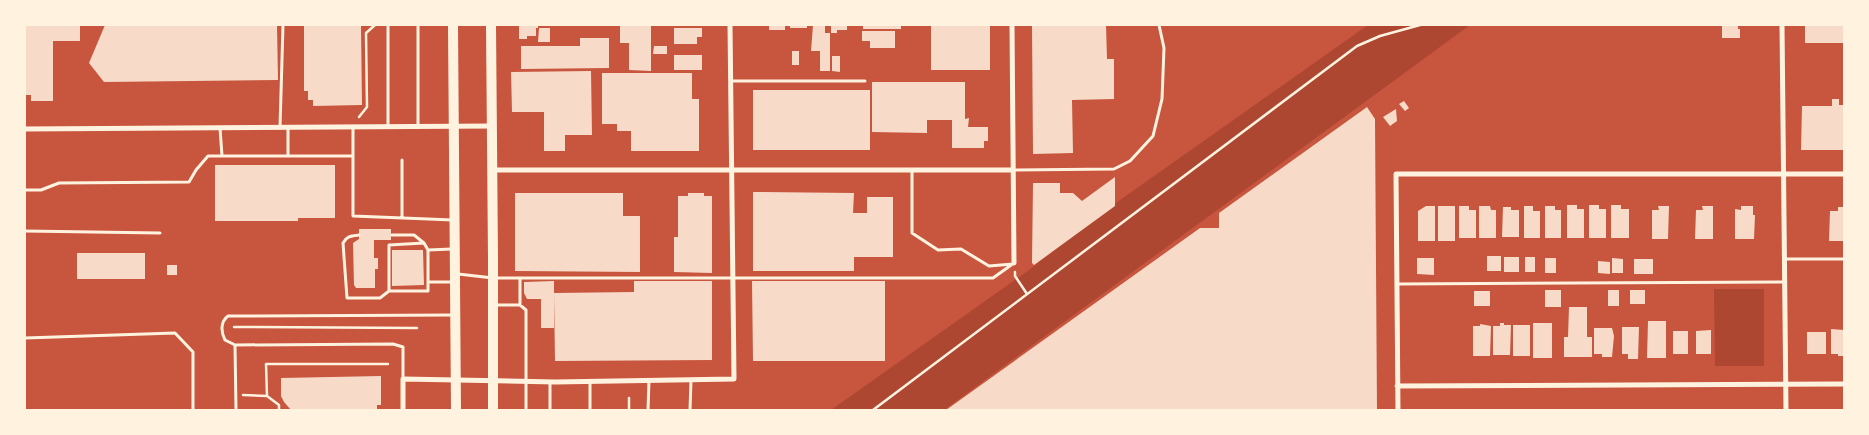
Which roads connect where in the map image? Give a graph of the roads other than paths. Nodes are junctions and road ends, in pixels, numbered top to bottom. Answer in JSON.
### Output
{"nodes":[{"id":1,"x":283,"y":25,"type":"edge"},
{"id":2,"x":388,"y":25,"type":"edge"},
{"id":3,"x":418,"y":25,"type":"edge"},
{"id":4,"x":453,"y":25,"type":"edge"},
{"id":5,"x":491,"y":25,"type":"edge"},
{"id":6,"x":730,"y":25,"type":"edge"},
{"id":7,"x":1012,"y":25,"type":"edge"},
{"id":8,"x":1159,"y":25,"type":"edge"},
{"id":9,"x":1782,"y":25,"type":"edge"},
{"id":10,"x":730,"y":81,"type":"junction"},
{"id":11,"x":866,"y":81,"type":"dead end"},
{"id":12,"x":388,"y":126,"type":"junction"},
{"id":13,"x":418,"y":126,"type":"junction"},
{"id":14,"x":454,"y":126,"type":"junction"},
{"id":15,"x":492,"y":126,"type":"junction"},
{"id":16,"x":280,"y":127,"type":"junction"},
{"id":17,"x":288,"y":127,"type":"junction"},
{"id":18,"x":353,"y":127,"type":"junction"},
{"id":19,"x":220,"y":128,"type":"junction"},
{"id":20,"x":25,"y":129,"type":"edge"},
{"id":21,"x":222,"y":156,"type":"junction"},
{"id":22,"x":288,"y":156,"type":"junction"},
{"id":23,"x":353,"y":156,"type":"junction"},
{"id":24,"x":402,"y":160,"type":"dead end"},
{"id":25,"x":912,"y":169,"type":"junction"},
{"id":26,"x":493,"y":170,"type":"junction"},
{"id":27,"x":731,"y":170,"type":"junction"},
{"id":28,"x":1013,"y":170,"type":"junction"},
{"id":29,"x":1784,"y":173,"type":"junction"},
{"id":30,"x":1844,"y":174,"type":"edge"},
{"id":31,"x":25,"y":190,"type":"edge"},
{"id":32,"x":402,"y":218,"type":"junction"},
{"id":33,"x":454,"y":220,"type":"junction"},
{"id":34,"x":25,"y":231,"type":"edge"},
{"id":35,"x":160,"y":232,"type":"dead end"},
{"id":36,"x":392,"y":234,"type":"dead end"},
{"id":37,"x":359,"y":235,"type":"dead end"},
{"id":38,"x":424,"y":243,"type":"junction"},
{"id":39,"x":454,"y":249,"type":"junction"},
{"id":40,"x":428,"y":250,"type":"junction"},
{"id":41,"x":1784,"y":259,"type":"junction"},
{"id":42,"x":1844,"y":259,"type":"edge"},
{"id":43,"x":1014,"y":264,"type":"junction"},
{"id":44,"x":455,"y":278,"type":"junction"},
{"id":45,"x":493,"y":278,"type":"junction"},
{"id":46,"x":520,"y":278,"type":"junction"},
{"id":47,"x":733,"y":278,"type":"junction"},
{"id":48,"x":428,"y":282,"type":"junction"},
{"id":49,"x":1785,"y":282,"type":"junction"},
{"id":50,"x":1397,"y":284,"type":"junction"},
{"id":51,"x":389,"y":292,"type":"junction"},
{"id":52,"x":493,"y":305,"type":"junction"},
{"id":53,"x":520,"y":305,"type":"junction"},
{"id":54,"x":455,"y":316,"type":"junction"},
{"id":55,"x":25,"y":338,"type":"edge"},
{"id":56,"x":235,"y":345,"type":"junction"},
{"id":57,"x":403,"y":379,"type":"junction"},
{"id":58,"x":455,"y":379,"type":"junction"},
{"id":59,"x":649,"y":380,"type":"junction"},
{"id":60,"x":691,"y":380,"type":"junction"},
{"id":61,"x":493,"y":381,"type":"junction"},
{"id":62,"x":590,"y":381,"type":"junction"},
{"id":63,"x":527,"y":382,"type":"junction"},
{"id":64,"x":550,"y":382,"type":"junction"},
{"id":65,"x":1786,"y":384,"type":"junction"},
{"id":66,"x":1844,"y":384,"type":"edge"},
{"id":67,"x":1397,"y":386,"type":"junction"},
{"id":68,"x":193,"y":410,"type":"edge"},
{"id":69,"x":236,"y":410,"type":"edge"},
{"id":70,"x":403,"y":410,"type":"edge"},
{"id":71,"x":456,"y":410,"type":"edge"},
{"id":72,"x":493,"y":410,"type":"edge"},
{"id":73,"x":526,"y":410,"type":"edge"},
{"id":74,"x":550,"y":410,"type":"edge"},
{"id":75,"x":590,"y":410,"type":"edge"},
{"id":76,"x":648,"y":410,"type":"edge"},
{"id":77,"x":690,"y":410,"type":"edge"},
{"id":78,"x":1398,"y":410,"type":"edge"},
{"id":79,"x":1786,"y":410,"type":"edge"}],
"edges":[{"from":1,"to":16,"type":"lane"},
{"from":2,"to":12,"type":"lane"},
{"from":3,"to":13,"type":"lane"},
{"from":4,"to":14,"type":"main road"},
{"from":5,"to":15,"type":"main road"},
{"from":6,"to":10,"type":"street"},
{"from":7,"to":28,"type":"street"},
{"from":8,"to":28,"type":"lane"},
{"from":9,"to":29,"type":"street"},
{"from":10,"to":11,"type":"lane"},
{"from":10,"to":27,"type":"street"},
{"from":12,"to":13,"type":"street"},
{"from":12,"to":18,"type":"street"},
{"from":13,"to":14,"type":"street"},
{"from":14,"to":15,"type":"street"},
{"from":14,"to":33,"type":"main road"},
{"from":15,"to":26,"type":"main road"},
{"from":16,"to":17,"type":"street"},
{"from":16,"to":19,"type":"street"},
{"from":17,"to":18,"type":"street"},
{"from":17,"to":22,"type":"lane"},
{"from":18,"to":23,"type":"lane"},
{"from":19,"to":20,"type":"street"},
{"from":19,"to":21,"type":"lane"},
{"from":21,"to":22,"type":"lane"},
{"from":21,"to":31,"type":"lane"},
{"from":22,"to":23,"type":"lane"},
{"from":23,"to":32,"type":"lane"},
{"from":24,"to":32,"type":"lane"},
{"from":25,"to":27,"type":"street"},
{"from":25,"to":28,"type":"street"},
{"from":25,"to":43,"type":"lane"},
{"from":26,"to":27,"type":"street"},
{"from":26,"to":45,"type":"main road"},
{"from":27,"to":47,"type":"street"},
{"from":28,"to":43,"type":"street"},
{"from":29,"to":30,"type":"street"},
{"from":29,"to":41,"type":"street"},
{"from":29,"to":50,"type":"street"},
{"from":32,"to":33,"type":"lane"},
{"from":33,"to":39,"type":"main road"},
{"from":34,"to":35,"type":"lane"},
{"from":36,"to":38,"type":"lane"},
{"from":37,"to":51,"type":"lane"},
{"from":38,"to":40,"type":"lane"},
{"from":38,"to":51,"type":"lane"},
{"from":39,"to":40,"type":"lane"},
{"from":39,"to":44,"type":"main road"},
{"from":40,"to":48,"type":"lane"},
{"from":41,"to":42,"type":"lane"},
{"from":41,"to":49,"type":"street"},
{"from":43,"to":47,"type":"lane"},
{"from":44,"to":45,"type":"lane"},
{"from":44,"to":48,"type":"lane"},
{"from":44,"to":54,"type":"main road"},
{"from":45,"to":46,"type":"lane"},
{"from":45,"to":52,"type":"main road"},
{"from":46,"to":47,"type":"lane"},
{"from":46,"to":53,"type":"lane"},
{"from":47,"to":60,"type":"street"},
{"from":48,"to":51,"type":"lane"},
{"from":49,"to":50,"type":"lane"},
{"from":49,"to":65,"type":"street"},
{"from":50,"to":67,"type":"street"},
{"from":52,"to":53,"type":"lane"},
{"from":52,"to":61,"type":"main road"},
{"from":53,"to":63,"type":"lane"},
{"from":54,"to":56,"type":"lane"},
{"from":54,"to":58,"type":"main road"},
{"from":55,"to":68,"type":"lane"},
{"from":56,"to":57,"type":"lane"},
{"from":56,"to":69,"type":"lane"},
{"from":57,"to":58,"type":"street"},
{"from":57,"to":70,"type":"street"},
{"from":58,"to":61,"type":"street"},
{"from":58,"to":71,"type":"main road"},
{"from":59,"to":60,"type":"street"},
{"from":59,"to":62,"type":"street"},
{"from":59,"to":76,"type":"lane"},
{"from":60,"to":77,"type":"lane"},
{"from":61,"to":63,"type":"street"},
{"from":61,"to":72,"type":"main road"},
{"from":62,"to":64,"type":"street"},
{"from":62,"to":75,"type":"lane"},
{"from":63,"to":64,"type":"street"},
{"from":63,"to":73,"type":"lane"},
{"from":64,"to":74,"type":"lane"},
{"from":65,"to":66,"type":"street"},
{"from":65,"to":67,"type":"street"},
{"from":65,"to":79,"type":"street"},
{"from":67,"to":78,"type":"street"}]}
